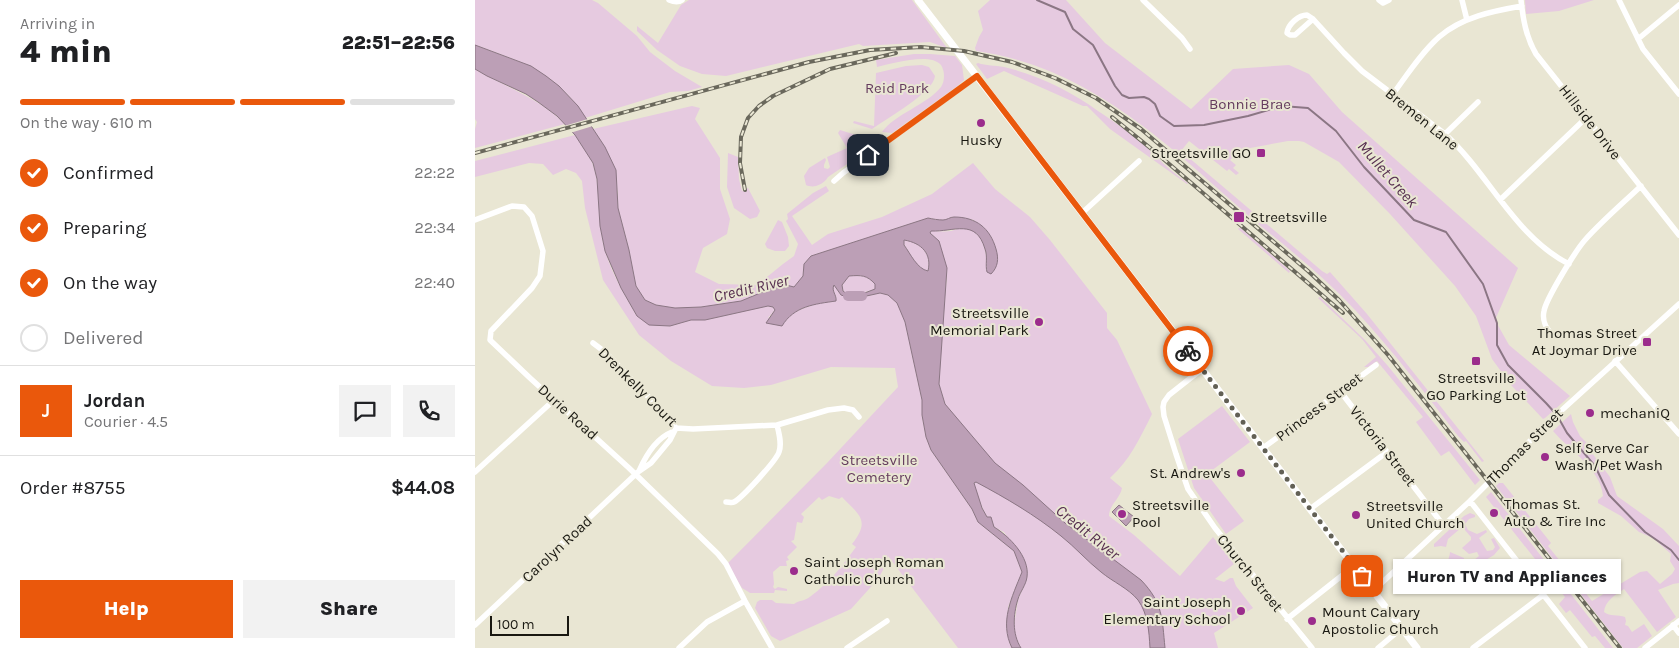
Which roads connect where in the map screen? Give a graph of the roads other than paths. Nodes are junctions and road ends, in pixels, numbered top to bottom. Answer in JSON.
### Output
{"nodes":[{"id":1,"x":669,"y":0,"type":"edge"},
{"id":2,"x":682,"y":0,"type":"edge"},
{"id":3,"x":918,"y":0,"type":"edge"},
{"id":4,"x":1143,"y":0,"type":"edge"},
{"id":5,"x":1379,"y":0,"type":"edge"},
{"id":6,"x":1389,"y":0,"type":"edge"},
{"id":7,"x":1462,"y":0,"type":"edge"},
{"id":8,"x":1619,"y":0,"type":"edge"},
{"id":9,"x":1522,"y":3,"type":"edge"},
{"id":10,"x":1679,"y":5,"type":"edge"},
{"id":11,"x":1313,"y":18,"type":"dead end"},
{"id":12,"x":1467,"y":20,"type":"junction"},
{"id":13,"x":1639,"y":39,"type":"junction"},
{"id":14,"x":1190,"y":49,"type":"dead end"},
{"id":15,"x":977,"y":76,"type":"junction"},
{"id":16,"x":1393,"y":94,"type":"junction"},
{"id":17,"x":1679,"y":94,"type":"edge"},
{"id":18,"x":1478,"y":102,"type":"dead end"},
{"id":19,"x":1587,"y":117,"type":"junction"},
{"id":20,"x":1445,"y":134,"type":"junction"},
{"id":21,"x":1139,"y":161,"type":"dead end"},
{"id":22,"x":834,"y":181,"type":"dead end"},
{"id":23,"x":1641,"y":186,"type":"junction"},
{"id":24,"x":1501,"y":199,"type":"junction"},
{"id":25,"x":1082,"y":213,"type":"junction"},
{"id":26,"x":475,"y":220,"type":"edge"},
{"id":27,"x":1679,"y":235,"type":"edge"},
{"id":28,"x":1569,"y":264,"type":"junction"},
{"id":29,"x":1679,"y":304,"type":"edge"},
{"id":30,"x":1553,"y":335,"type":"dead end"},
{"id":31,"x":593,"y":343,"type":"dead end"},
{"id":32,"x":1615,"y":361,"type":"junction"},
{"id":33,"x":1376,"y":365,"type":"dead end"},
{"id":34,"x":1202,"y":369,"type":"junction"},
{"id":35,"x":1340,"y":391,"type":"junction"},
{"id":36,"x":555,"y":400,"type":"junction"},
{"id":37,"x":859,"y":416,"type":"dead end"},
{"id":38,"x":777,"y":425,"type":"junction"},
{"id":39,"x":674,"y":430,"type":"junction"},
{"id":40,"x":1679,"y":434,"type":"edge"},
{"id":41,"x":1263,"y":448,"type":"junction"},
{"id":42,"x":1387,"y":452,"type":"junction"},
{"id":43,"x":475,"y":472,"type":"edge"},
{"id":44,"x":637,"y":474,"type":"junction"},
{"id":45,"x":726,"y":502,"type":"dead end"},
{"id":46,"x":1470,"y":502,"type":"junction"},
{"id":47,"x":1311,"y":509,"type":"junction"},
{"id":48,"x":1444,"y":526,"type":"junction"},
{"id":49,"x":1354,"y":566,"type":"junction"},
{"id":50,"x":1373,"y":591,"type":"junction"},
{"id":51,"x":1543,"y":595,"type":"junction"},
{"id":52,"x":745,"y":601,"type":"junction"},
{"id":53,"x":1287,"y":619,"type":"junction"},
{"id":54,"x":887,"y":621,"type":"dead end"},
{"id":55,"x":1676,"y":623,"type":"edge"},
{"id":56,"x":475,"y":625,"type":"edge"},
{"id":57,"x":1402,"y":628,"type":"junction"},
{"id":58,"x":1679,"y":633,"type":"edge"},
{"id":59,"x":679,"y":648,"type":"edge"},
{"id":60,"x":772,"y":648,"type":"edge"},
{"id":61,"x":847,"y":648,"type":"edge"},
{"id":62,"x":1312,"y":648,"type":"edge"},
{"id":63,"x":1378,"y":648,"type":"edge"},
{"id":64,"x":1417,"y":648,"type":"edge"},
{"id":65,"x":1473,"y":648,"type":"edge"},
{"id":66,"x":1585,"y":648,"type":"edge"},
{"id":67,"x":1645,"y":648,"type":"edge"}],
"edges":[{"from":1,"to":2,"type":"street"},
{"from":3,"to":15,"type":"main road"},
{"from":4,"to":14,"type":"street"},
{"from":5,"to":6,"type":"street"},
{"from":7,"to":12,"type":"street"},
{"from":8,"to":13,"type":"street"},
{"from":9,"to":12,"type":"street"},
{"from":9,"to":19,"type":"street","name":"Hillside Drive"},
{"from":10,"to":13,"type":"street"},
{"from":11,"to":16,"type":"street","name":"Bremen Lane"},
{"from":12,"to":16,"type":"street"},
{"from":13,"to":17,"type":"street"},
{"from":15,"to":22,"type":"street"},
{"from":15,"to":25,"type":"main road"},
{"from":16,"to":20,"type":"street","name":"Bremen Lane"},
{"from":18,"to":20,"type":"street"},
{"from":19,"to":23,"type":"street","name":"Hillside Drive"},
{"from":19,"to":24,"type":"street"},
{"from":20,"to":24,"type":"street","name":"Bremen Lane"},
{"from":21,"to":25,"type":"street"},
{"from":23,"to":27,"type":"street","name":"Hillside Drive"},
{"from":23,"to":28,"type":"street"},
{"from":24,"to":28,"type":"street","name":"Bremen Lane"},
{"from":25,"to":34,"type":"main road"},
{"from":26,"to":36,"type":"street","name":"Durie Road"},
{"from":28,"to":30,"type":"street"},
{"from":29,"to":32,"type":"street","name":"Thomas Street"},
{"from":31,"to":39,"type":"street","name":"Drenkelly Court"},
{"from":32,"to":40,"type":"street"},
{"from":32,"to":46,"type":"street","name":"Thomas Street"},
{"from":33,"to":35,"type":"street","name":"Princess Street"},
{"from":34,"to":41,"type":"main road"},
{"from":34,"to":53,"type":"street","name":"Church Street"},
{"from":35,"to":41,"type":"street","name":"Princess Street"},
{"from":35,"to":42,"type":"street","name":"Victoria Street"},
{"from":36,"to":43,"type":"street"},
{"from":36,"to":44,"type":"street","name":"Durie Road"},
{"from":37,"to":38,"type":"street","name":"Drenkelly Court"},
{"from":38,"to":39,"type":"street","name":"Drenkelly Court"},
{"from":38,"to":45,"type":"street"},
{"from":39,"to":44,"type":"street","name":"Carolyn Road"},
{"from":41,"to":47,"type":"main road"},
{"from":42,"to":47,"type":"street"},
{"from":42,"to":48,"type":"street","name":"Victoria Street"},
{"from":44,"to":52,"type":"street","name":"Durie Road"},
{"from":44,"to":56,"type":"street","name":"Carolyn Road"},
{"from":46,"to":48,"type":"street","name":"Thomas Street"},
{"from":46,"to":51,"type":"street"},
{"from":47,"to":49,"type":"main road"},
{"from":48,"to":50,"type":"street","name":"Thomas Street"},
{"from":49,"to":50,"type":"main road"},
{"from":49,"to":53,"type":"street"},
{"from":50,"to":57,"type":"main road"},
{"from":51,"to":65,"type":"street"},
{"from":51,"to":66,"type":"street"},
{"from":52,"to":59,"type":"street"},
{"from":52,"to":60,"type":"street","name":"Durie Road"},
{"from":53,"to":62,"type":"street","name":"Church Street"},
{"from":54,"to":61,"type":"street"},
{"from":55,"to":58,"type":"street"},
{"from":55,"to":67,"type":"street"},
{"from":57,"to":63,"type":"street"},
{"from":57,"to":64,"type":"main road"}]}
